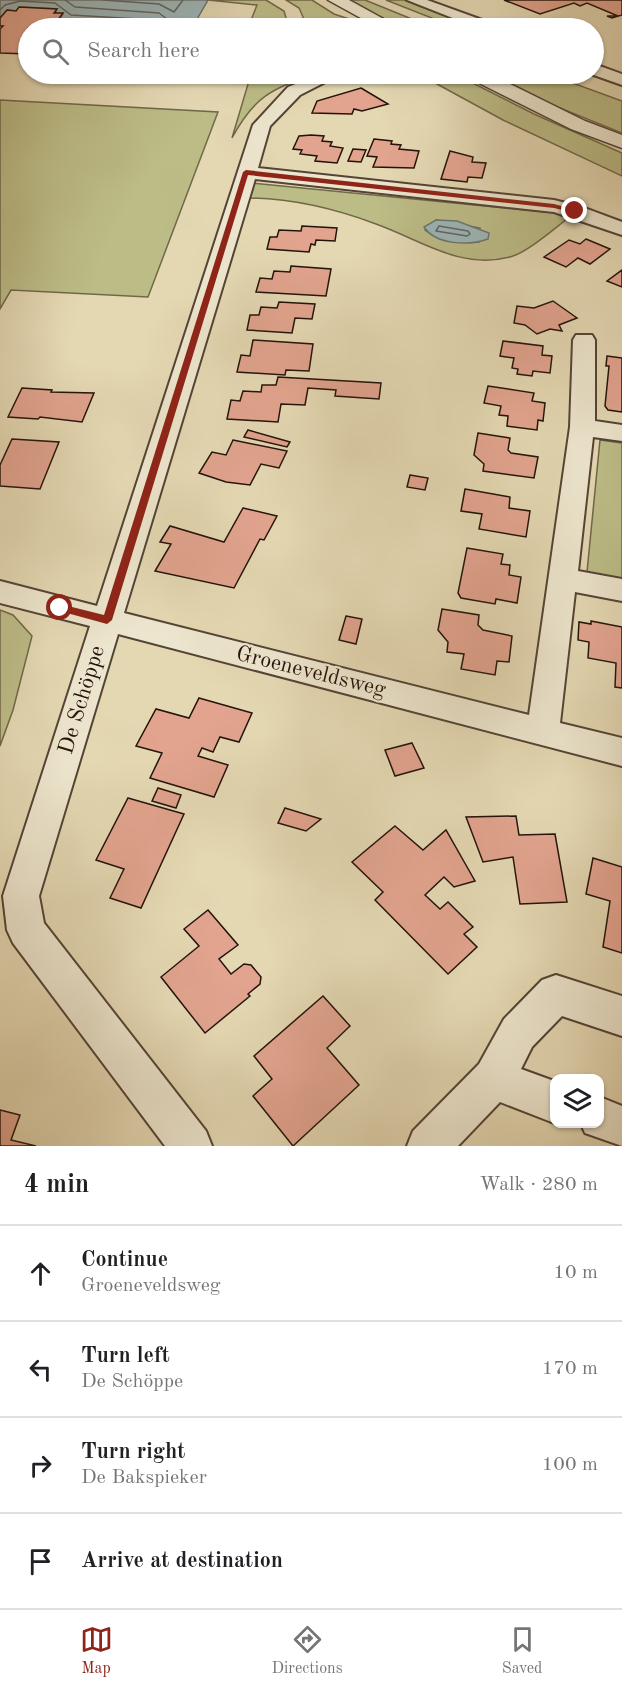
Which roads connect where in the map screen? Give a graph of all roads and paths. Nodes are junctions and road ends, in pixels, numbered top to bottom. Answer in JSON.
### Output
{"nodes":[{"id":1,"x":336,"y":0,"type":"edge"},
{"id":2,"x":414,"y":0,"type":"edge"},
{"id":3,"x":372,"y":18,"type":"edge"},
{"id":4,"x":459,"y":18,"type":"edge"},
{"id":5,"x":604,"y":73,"type":"edge"},
{"id":6,"x":622,"y":80,"type":"edge"},
{"id":7,"x":310,"y":84,"type":"edge"},
{"id":8,"x":496,"y":84,"type":"edge"},
{"id":9,"x":622,"y":142,"type":"edge"},
{"id":10,"x":246,"y":172,"type":"junction"},
{"id":11,"x":622,"y":230,"type":"edge"},
{"id":12,"x":584,"y":340,"type":"dead end"},
{"id":13,"x":582,"y":427,"type":"junction"},
{"id":14,"x":622,"y":433,"type":"edge"},
{"id":15,"x":562,"y":579,"type":"junction"},
{"id":16,"x":622,"y":590,"type":"edge"},
{"id":17,"x":0,"y":592,"type":"edge"},
{"id":18,"x":107,"y":620,"type":"junction"},
{"id":19,"x":543,"y":732,"type":"junction"},
{"id":20,"x":622,"y":752,"type":"edge"},
{"id":21,"x":622,"y":1016,"type":"edge"},
{"id":22,"x":494,"y":1079,"type":"junction"},
{"id":23,"x":550,"y":1100,"type":"edge"},
{"id":24,"x":604,"y":1119,"type":"edge"},
{"id":25,"x":622,"y":1126,"type":"edge"},
{"id":26,"x":191,"y":1146,"type":"edge"},
{"id":27,"x":428,"y":1146,"type":"edge"}],
"edges":[{"from":1,"to":3,"type":"street"},
{"from":2,"to":4,"type":"street"},
{"from":5,"to":6,"type":"street"},
{"from":7,"to":10,"type":"street","name":"De Schöppe"},
{"from":8,"to":9,"type":"street"},
{"from":10,"to":11,"type":"street"},
{"from":10,"to":18,"type":"street","name":"De Schöppe"},
{"from":12,"to":13,"type":"street"},
{"from":13,"to":14,"type":"street"},
{"from":13,"to":15,"type":"street"},
{"from":15,"to":16,"type":"street"},
{"from":15,"to":19,"type":"street"},
{"from":17,"to":18,"type":"street","name":"Groeneveldsweg"},
{"from":18,"to":19,"type":"street","name":"Groeneveldsweg"},
{"from":18,"to":26,"type":"street","name":"De Schöppe"},
{"from":19,"to":20,"type":"street","name":"Groeneveldsweg"},
{"from":21,"to":22,"type":"street"},
{"from":22,"to":23,"type":"street"},
{"from":22,"to":27,"type":"street"},
{"from":24,"to":25,"type":"street"}]}
